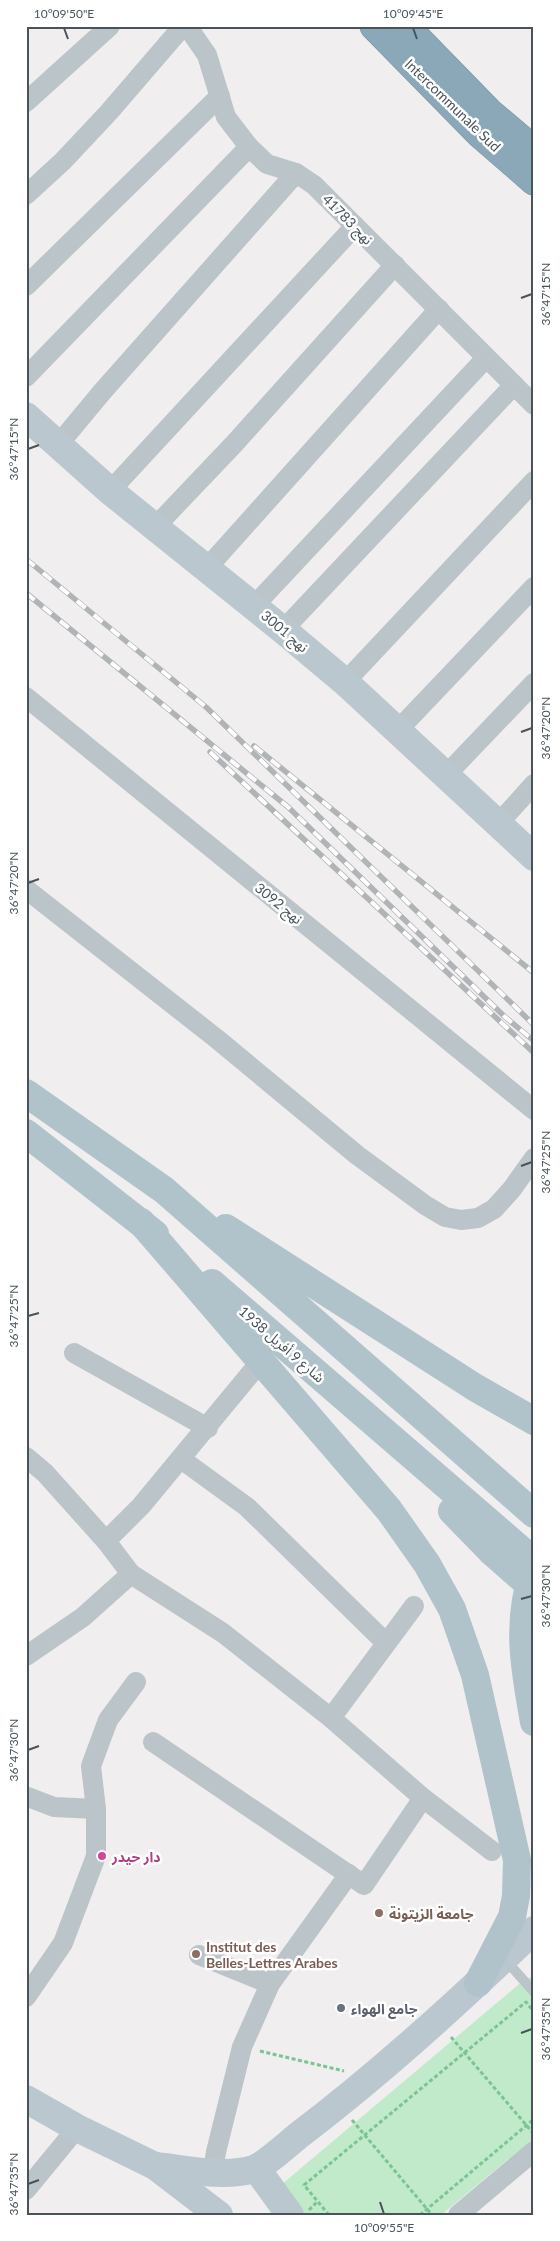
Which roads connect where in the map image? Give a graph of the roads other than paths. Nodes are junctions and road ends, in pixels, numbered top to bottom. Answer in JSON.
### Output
{"nodes":[{"id":1,"x":110,"y":26,"type":"edge"},
{"id":2,"x":185,"y":26,"type":"edge"},
{"id":3,"x":374,"y":26,"type":"edge"},
{"id":4,"x":405,"y":26,"type":"edge"},
{"id":5,"x":220,"y":96,"type":"junction"},
{"id":6,"x":26,"y":102,"type":"edge"},
{"id":7,"x":249,"y":147,"type":"junction"},
{"id":8,"x":534,"y":150,"type":"edge"},
{"id":9,"x":296,"y":173,"type":"junction"},
{"id":10,"x":534,"y":182,"type":"edge"},
{"id":11,"x":26,"y":195,"type":"edge"},
{"id":12,"x":355,"y":226,"type":"junction"},
{"id":13,"x":395,"y":264,"type":"junction"},
{"id":14,"x":26,"y":286,"type":"edge"},
{"id":15,"x":439,"y":308,"type":"junction"},
{"id":16,"x":486,"y":358,"type":"junction"},
{"id":17,"x":26,"y":377,"type":"edge"},
{"id":18,"x":514,"y":385,"type":"junction"},
{"id":19,"x":534,"y":405,"type":"edge"},
{"id":20,"x":26,"y":416,"type":"edge"},
{"id":21,"x":58,"y":445,"type":"junction"},
{"id":22,"x":534,"y":481,"type":"edge"},
{"id":23,"x":110,"y":491,"type":"junction"},
{"id":24,"x":155,"y":527,"type":"junction"},
{"id":25,"x":207,"y":568,"type":"junction"},
{"id":26,"x":534,"y":587,"type":"edge"},
{"id":27,"x":254,"y":606,"type":"junction"},
{"id":28,"x":283,"y":630,"type":"junction"},
{"id":29,"x":345,"y":682,"type":"junction"},
{"id":30,"x":534,"y":683,"type":"edge"},
{"id":31,"x":26,"y":698,"type":"edge"},
{"id":32,"x":398,"y":730,"type":"junction"},
{"id":33,"x":446,"y":775,"type":"junction"},
{"id":34,"x":534,"y":784,"type":"edge"},
{"id":35,"x":498,"y":824,"type":"junction"},
{"id":36,"x":534,"y":857,"type":"edge"},
{"id":37,"x":26,"y":889,"type":"edge"},
{"id":38,"x":26,"y":1093,"type":"edge"},
{"id":39,"x":533,"y":1109,"type":"edge"},
{"id":40,"x":26,"y":1133,"type":"edge"},
{"id":41,"x":534,"y":1158,"type":"edge"},
{"id":42,"x":164,"y":1190,"type":"junction"},
{"id":43,"x":141,"y":1222,"type":"junction"},
{"id":44,"x":74,"y":1352,"type":"dead end"},
{"id":45,"x":261,"y":1361,"type":"junction"},
{"id":46,"x":534,"y":1420,"type":"edge"},
{"id":47,"x":208,"y":1428,"type":"junction"},
{"id":48,"x":26,"y":1456,"type":"edge"},
{"id":49,"x":181,"y":1459,"type":"junction"},
{"id":50,"x":534,"y":1514,"type":"edge"},
{"id":51,"x":106,"y":1542,"type":"junction"},
{"id":52,"x":500,"y":1545,"type":"junction"},
{"id":53,"x":534,"y":1561,"type":"edge"},
{"id":54,"x":534,"y":1570,"type":"edge"},
{"id":55,"x":131,"y":1574,"type":"junction"},
{"id":56,"x":534,"y":1589,"type":"edge"},
{"id":57,"x":414,"y":1606,"type":"dead end"},
{"id":58,"x":386,"y":1643,"type":"junction"},
{"id":59,"x":26,"y":1656,"type":"edge"},
{"id":60,"x":136,"y":1682,"type":"dead end"},
{"id":61,"x":331,"y":1718,"type":"junction"},
{"id":62,"x":534,"y":1722,"type":"edge"},
{"id":63,"x":154,"y":1742,"type":"dead end"},
{"id":64,"x":423,"y":1798,"type":"junction"},
{"id":65,"x":26,"y":1799,"type":"edge"},
{"id":66,"x":96,"y":1810,"type":"junction"},
{"id":67,"x":492,"y":1851,"type":"dead end"},
{"id":68,"x":349,"y":1874,"type":"junction"},
{"id":69,"x":534,"y":1930,"type":"edge"},
{"id":70,"x":534,"y":1952,"type":"edge"},
{"id":71,"x":199,"y":1955,"type":"dead end"},
{"id":72,"x":510,"y":1965,"type":"junction"},
{"id":73,"x":478,"y":1983,"type":"junction"},
{"id":74,"x":270,"y":1984,"type":"junction"},
{"id":75,"x":534,"y":1992,"type":"edge"},
{"id":76,"x":26,"y":1997,"type":"edge"},
{"id":77,"x":26,"y":2100,"type":"edge"},
{"id":78,"x":78,"y":2128,"type":"junction"},
{"id":79,"x":534,"y":2151,"type":"edge"},
{"id":80,"x":155,"y":2166,"type":"junction"},
{"id":81,"x":256,"y":2168,"type":"junction"},
{"id":82,"x":213,"y":2171,"type":"junction"},
{"id":83,"x":26,"y":2190,"type":"edge"},
{"id":84,"x":219,"y":2215,"type":"edge"},
{"id":85,"x":290,"y":2215,"type":"edge"},
{"id":86,"x":458,"y":2215,"type":"edge"}],
"edges":[{"from":1,"to":6,"type":"street"},
{"from":2,"to":5,"type":"street","name":"نهج 41783"},
{"from":2,"to":11,"type":"street"},
{"from":3,"to":10,"type":"highway","name":"Intercommunale Sud"},
{"from":4,"to":8,"type":"highway","name":"Intercommunale Sud"},
{"from":5,"to":7,"type":"street","name":"نهج 41783"},
{"from":5,"to":14,"type":"street"},
{"from":7,"to":9,"type":"street","name":"نهج 41783"},
{"from":7,"to":17,"type":"street"},
{"from":9,"to":12,"type":"street","name":"نهج 41783"},
{"from":9,"to":21,"type":"street"},
{"from":12,"to":13,"type":"street","name":"نهج 41783"},
{"from":12,"to":23,"type":"street"},
{"from":13,"to":15,"type":"street","name":"نهج 41783"},
{"from":13,"to":24,"type":"street"},
{"from":15,"to":16,"type":"street","name":"نهج 41783"},
{"from":15,"to":25,"type":"street"},
{"from":16,"to":18,"type":"street","name":"نهج 41783"},
{"from":16,"to":27,"type":"street"},
{"from":18,"to":19,"type":"street","name":"نهج 41783"},
{"from":18,"to":28,"type":"street"},
{"from":20,"to":21,"type":"street","name":"نهج 3001"},
{"from":21,"to":23,"type":"street","name":"نهج 3001"},
{"from":22,"to":29,"type":"street"},
{"from":23,"to":24,"type":"street","name":"نهج 3001"},
{"from":24,"to":25,"type":"street","name":"نهج 3001"},
{"from":25,"to":27,"type":"street","name":"نهج 3001"},
{"from":26,"to":32,"type":"street"},
{"from":27,"to":28,"type":"street","name":"نهج 3001"},
{"from":28,"to":29,"type":"street","name":"نهج 3001"},
{"from":29,"to":32,"type":"street","name":"نهج 3001"},
{"from":30,"to":33,"type":"street"},
{"from":31,"to":39,"type":"street","name":"نهج 3092"},
{"from":32,"to":33,"type":"street","name":"نهج 3001"},
{"from":33,"to":35,"type":"street","name":"نهج 3001"},
{"from":34,"to":35,"type":"street"},
{"from":35,"to":36,"type":"street","name":"نهج 3001"},
{"from":37,"to":41,"type":"street"},
{"from":38,"to":42,"type":"main road"},
{"from":40,"to":43,"type":"main road","name":"شارع 9 أفريل 1938"},
{"from":42,"to":46,"type":"main road"},
{"from":42,"to":50,"type":"main road"},
{"from":43,"to":45,"type":"main road"},
{"from":43,"to":52,"type":"main road","name":"شارع 9 أفريل 1938"},
{"from":44,"to":47,"type":"street"},
{"from":45,"to":47,"type":"street"},
{"from":45,"to":73,"type":"main road"},
{"from":47,"to":49,"type":"street"},
{"from":48,"to":51,"type":"street"},
{"from":49,"to":51,"type":"street"},
{"from":49,"to":58,"type":"street"},
{"from":51,"to":55,"type":"street"},
{"from":52,"to":53,"type":"main road"},
{"from":52,"to":56,"type":"main road","bridge":true},
{"from":54,"to":62,"type":"main road"},
{"from":55,"to":59,"type":"street"},
{"from":55,"to":61,"type":"street"},
{"from":57,"to":58,"type":"street"},
{"from":58,"to":61,"type":"street"},
{"from":60,"to":66,"type":"street"},
{"from":61,"to":64,"type":"street"},
{"from":63,"to":68,"type":"street"},
{"from":64,"to":67,"type":"street"},
{"from":64,"to":68,"type":"street"},
{"from":65,"to":66,"type":"street"},
{"from":66,"to":76,"type":"street"},
{"from":68,"to":74,"type":"street"},
{"from":69,"to":73,"type":"street"},
{"from":70,"to":72,"type":"street"},
{"from":71,"to":74,"type":"street"},
{"from":72,"to":73,"type":"street"},
{"from":72,"to":75,"type":"lane"},
{"from":73,"to":81,"type":"street"},
{"from":74,"to":82,"type":"street"},
{"from":77,"to":78,"type":"street"},
{"from":78,"to":80,"type":"street"},
{"from":78,"to":83,"type":"street"},
{"from":79,"to":86,"type":"street"},
{"from":80,"to":82,"type":"street"},
{"from":80,"to":84,"type":"street"},
{"from":81,"to":82,"type":"street"},
{"from":81,"to":85,"type":"street"}]}
